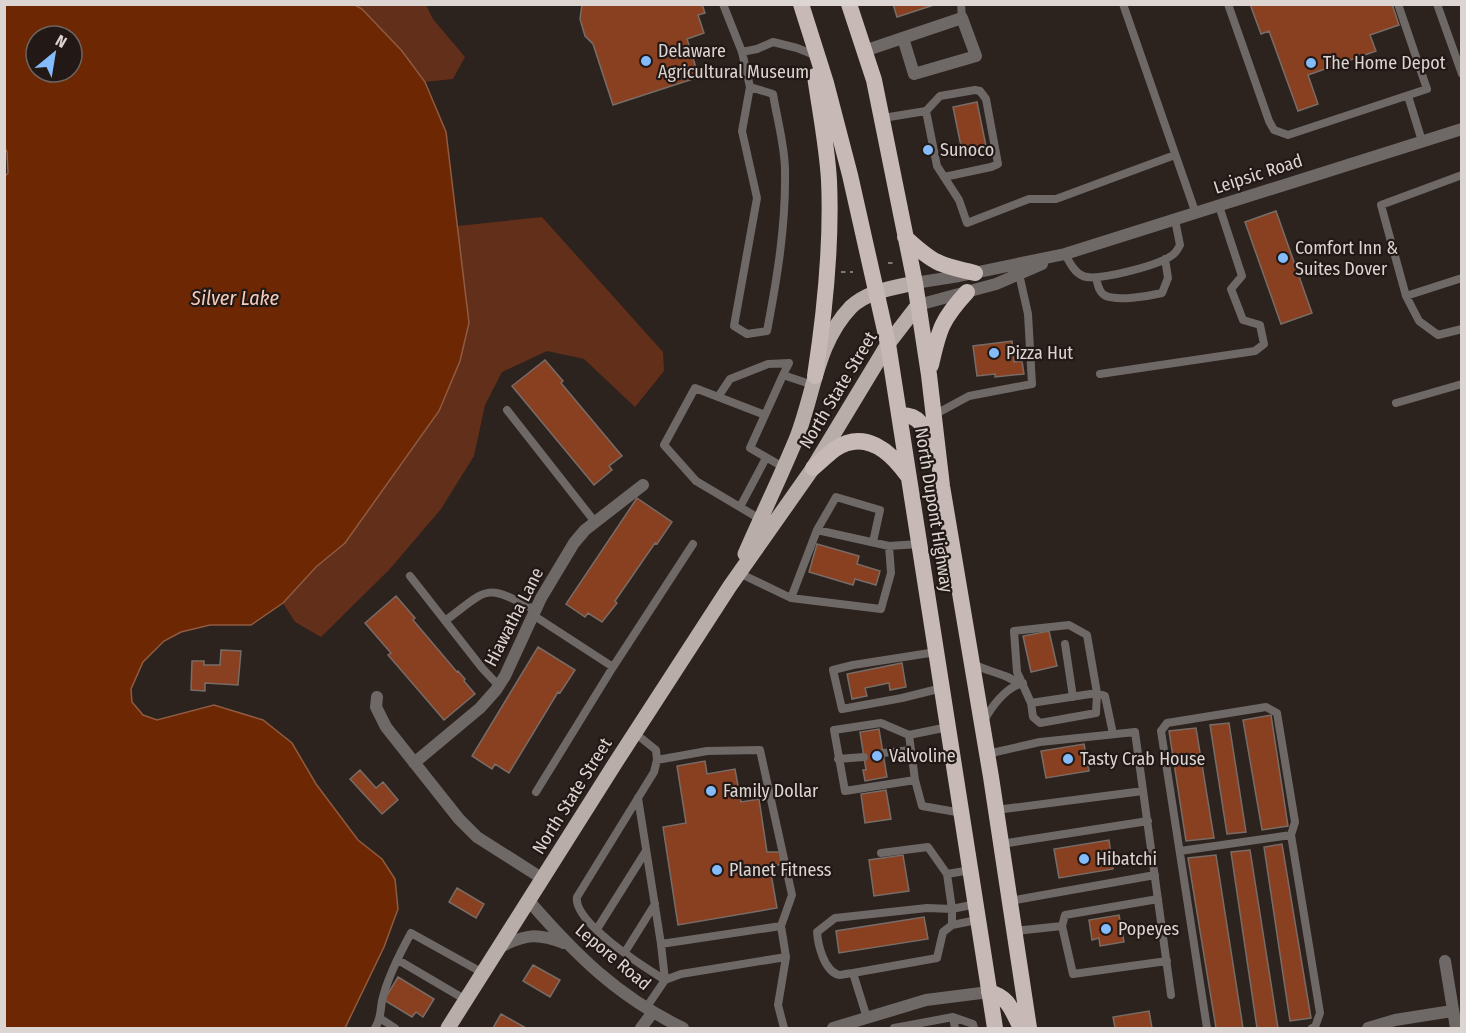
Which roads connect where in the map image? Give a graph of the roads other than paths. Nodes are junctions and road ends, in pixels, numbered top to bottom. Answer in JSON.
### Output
{"nodes":[{"id":1,"x":723,"y":4,"type":"edge"},
{"id":2,"x":801,"y":4,"type":"edge"},
{"id":3,"x":849,"y":4,"type":"edge"},
{"id":4,"x":961,"y":4,"type":"edge"},
{"id":5,"x":1123,"y":4,"type":"edge"},
{"id":6,"x":1228,"y":4,"type":"edge"},
{"id":7,"x":1398,"y":4,"type":"edge"},
{"id":8,"x":1437,"y":4,"type":"edge"},
{"id":9,"x":962,"y":18,"type":"junction"},
{"id":10,"x":809,"y":30,"type":"junction"},
{"id":11,"x":903,"y":38,"type":"junction"},
{"id":12,"x":864,"y":51,"type":"junction"},
{"id":13,"x":742,"y":52,"type":"junction"},
{"id":14,"x":812,"y":54,"type":"junction"},
{"id":15,"x":1461,"y":74,"type":"edge"},
{"id":16,"x":750,"y":87,"type":"junction"},
{"id":17,"x":1408,"y":96,"type":"junction"},
{"id":18,"x":926,"y":111,"type":"junction"},
{"id":19,"x":883,"y":118,"type":"junction"},
{"id":20,"x":1461,"y":129,"type":"edge"},
{"id":21,"x":1422,"y":141,"type":"junction"},
{"id":22,"x":1176,"y":155,"type":"junction"},
{"id":23,"x":1461,"y":175,"type":"edge"},
{"id":24,"x":944,"y":177,"type":"junction"},
{"id":25,"x":1219,"y":206,"type":"junction"},
{"id":26,"x":1196,"y":214,"type":"junction"},
{"id":27,"x":1175,"y":220,"type":"junction"},
{"id":28,"x":905,"y":237,"type":"junction"},
{"id":29,"x":1065,"y":254,"type":"junction"},
{"id":30,"x":1166,"y":259,"type":"junction"},
{"id":31,"x":975,"y":273,"type":"junction"},
{"id":32,"x":1019,"y":274,"type":"junction"},
{"id":33,"x":1096,"y":278,"type":"junction"},
{"id":34,"x":1461,"y":278,"type":"edge"},
{"id":35,"x":915,"y":283,"type":"junction"},
{"id":36,"x":876,"y":292,"type":"junction"},
{"id":37,"x":968,"y":292,"type":"junction"},
{"id":38,"x":1406,"y":296,"type":"junction"},
{"id":39,"x":918,"y":305,"type":"junction"},
{"id":40,"x":1461,"y":329,"type":"edge"},
{"id":41,"x":888,"y":344,"type":"junction"},
{"id":42,"x":1100,"y":374,"type":"dead end"},
{"id":43,"x":783,"y":375,"type":"junction"},
{"id":44,"x":929,"y":375,"type":"junction"},
{"id":45,"x":814,"y":381,"type":"junction"},
{"id":46,"x":1461,"y":384,"type":"edge"},
{"id":47,"x":718,"y":397,"type":"junction"},
{"id":48,"x":1396,"y":403,"type":"dead end"},
{"id":49,"x":507,"y":410,"type":"dead end"},
{"id":50,"x":899,"y":414,"type":"junction"},
{"id":51,"x":765,"y":415,"type":"junction"},
{"id":52,"x":934,"y":415,"type":"junction"},
{"id":53,"x":766,"y":458,"type":"junction"},
{"id":54,"x":783,"y":467,"type":"junction"},
{"id":55,"x":813,"y":468,"type":"junction"},
{"id":56,"x":909,"y":480,"type":"junction"},
{"id":57,"x":643,"y":485,"type":"dead end"},
{"id":58,"x":942,"y":486,"type":"junction"},
{"id":59,"x":740,"y":507,"type":"junction"},
{"id":60,"x":760,"y":519,"type":"junction"},
{"id":61,"x":595,"y":522,"type":"junction"},
{"id":62,"x":817,"y":530,"type":"junction"},
{"id":63,"x":873,"y":542,"type":"junction"},
{"id":64,"x":693,"y":544,"type":"dead end"},
{"id":65,"x":920,"y":544,"type":"junction"},
{"id":66,"x":890,"y":546,"type":"junction"},
{"id":67,"x":740,"y":573,"type":"junction"},
{"id":68,"x":410,"y":576,"type":"dead end"},
{"id":69,"x":730,"y":586,"type":"junction"},
{"id":70,"x":791,"y":598,"type":"junction"},
{"id":71,"x":534,"y":613,"type":"junction"},
{"id":72,"x":445,"y":621,"type":"junction"},
{"id":73,"x":1065,"y":644,"type":"dead end"},
{"id":74,"x":936,"y":652,"type":"junction"},
{"id":75,"x":972,"y":663,"type":"junction"},
{"id":76,"x":613,"y":667,"type":"junction"},
{"id":77,"x":1020,"y":684,"type":"junction"},
{"id":78,"x":499,"y":686,"type":"junction"},
{"id":79,"x":942,"y":688,"type":"junction"},
{"id":80,"x":1097,"y":693,"type":"junction"},
{"id":81,"x":377,"y":697,"type":"dead end"},
{"id":82,"x":1073,"y":697,"type":"junction"},
{"id":83,"x":1031,"y":703,"type":"junction"},
{"id":84,"x":982,"y":724,"type":"junction"},
{"id":85,"x":948,"y":727,"type":"junction"},
{"id":86,"x":635,"y":733,"type":"junction"},
{"id":87,"x":1113,"y":734,"type":"junction"},
{"id":88,"x":909,"y":735,"type":"junction"},
{"id":89,"x":911,"y":750,"type":"junction"},
{"id":90,"x":883,"y":753,"type":"dead end"},
{"id":91,"x":987,"y":754,"type":"junction"},
{"id":92,"x":864,"y":757,"type":"dead end"},
{"id":93,"x":838,"y":759,"type":"junction"},
{"id":94,"x":657,"y":760,"type":"junction"},
{"id":95,"x":414,"y":763,"type":"junction"},
{"id":96,"x":915,"y":780,"type":"junction"},
{"id":97,"x":1143,"y":791,"type":"junction"},
{"id":98,"x":536,"y":792,"type":"dead end"},
{"id":99,"x":638,"y":797,"type":"junction"},
{"id":100,"x":996,"y":810,"type":"junction"},
{"id":101,"x":962,"y":813,"type":"junction"},
{"id":102,"x":1148,"y":821,"type":"junction"},
{"id":103,"x":1291,"y":835,"type":"junction"},
{"id":104,"x":1001,"y":844,"type":"junction"},
{"id":105,"x":646,"y":851,"type":"junction"},
{"id":106,"x":1180,"y":851,"type":"junction"},
{"id":107,"x":881,"y":853,"type":"dead end"},
{"id":108,"x":971,"y":870,"type":"junction"},
{"id":109,"x":947,"y":874,"type":"junction"},
{"id":110,"x":1155,"y":876,"type":"junction"},
{"id":111,"x":543,"y":879,"type":"junction"},
{"id":112,"x":1158,"y":899,"type":"junction"},
{"id":113,"x":529,"y":901,"type":"junction"},
{"id":114,"x":1010,"y":901,"type":"junction"},
{"id":115,"x":655,"y":904,"type":"junction"},
{"id":116,"x":952,"y":909,"type":"junction"},
{"id":117,"x":977,"y":912,"type":"junction"},
{"id":118,"x":952,"y":925,"type":"junction"},
{"id":119,"x":781,"y":926,"type":"junction"},
{"id":120,"x":1062,"y":926,"type":"junction"},
{"id":121,"x":597,"y":929,"type":"junction"},
{"id":122,"x":1015,"y":931,"type":"junction"},
{"id":123,"x":566,"y":944,"type":"junction"},
{"id":124,"x":661,"y":944,"type":"junction"},
{"id":125,"x":500,"y":946,"type":"junction"},
{"id":126,"x":625,"y":952,"type":"junction"},
{"id":127,"x":786,"y":957,"type":"junction"},
{"id":128,"x":398,"y":960,"type":"junction"},
{"id":129,"x":1167,"y":961,"type":"junction"},
{"id":130,"x":1445,"y":961,"type":"dead end"},
{"id":131,"x":483,"y":973,"type":"junction"},
{"id":132,"x":854,"y":973,"type":"junction"},
{"id":133,"x":665,"y":980,"type":"junction"},
{"id":134,"x":989,"y":992,"type":"junction"},
{"id":135,"x":1171,"y":995,"type":"dead end"},
{"id":136,"x":466,"y":1000,"type":"junction"},
{"id":137,"x":650,"y":1010,"type":"junction"},
{"id":138,"x":890,"y":1010,"type":"junction"},
{"id":139,"x":1452,"y":1011,"type":"junction"},
{"id":140,"x":953,"y":1017,"type":"junction"},
{"id":141,"x":381,"y":1019,"type":"junction"},
{"id":142,"x":863,"y":1022,"type":"edge"},
{"id":143,"x":894,"y":1028,"type":"edge"},
{"id":144,"x":375,"y":1029,"type":"edge"},
{"id":145,"x":395,"y":1029,"type":"edge"},
{"id":146,"x":448,"y":1029,"type":"edge"},
{"id":147,"x":641,"y":1029,"type":"edge"},
{"id":148,"x":683,"y":1029,"type":"edge"},
{"id":149,"x":783,"y":1029,"type":"edge"},
{"id":150,"x":832,"y":1029,"type":"edge"},
{"id":151,"x":955,"y":1029,"type":"edge"},
{"id":152,"x":974,"y":1029,"type":"edge"},
{"id":153,"x":995,"y":1029,"type":"edge"},
{"id":154,"x":1021,"y":1029,"type":"edge"},
{"id":155,"x":1029,"y":1029,"type":"edge"},
{"id":156,"x":1208,"y":1029,"type":"edge"},
{"id":157,"x":1312,"y":1029,"type":"edge"},
{"id":158,"x":1368,"y":1029,"type":"edge"},
{"id":159,"x":1456,"y":1029,"type":"edge"}],
"edges":[{"from":1,"to":13,"type":"lane"},
{"from":2,"to":10,"type":"highway","name":"North Dupont Highway"},
{"from":3,"to":12,"type":"highway","name":"North Dupont Highway"},
{"from":4,"to":9,"type":"lane"},
{"from":5,"to":22,"type":"lane"},
{"from":6,"to":17,"type":"lane"},
{"from":7,"to":17,"type":"lane"},
{"from":8,"to":15,"type":"lane"},
{"from":9,"to":11,"type":"street"},
{"from":9,"to":11,"type":"street"},
{"from":10,"to":14,"type":"highway"},
{"from":10,"to":36,"type":"highway","name":"North Dupont Highway"},
{"from":11,"to":12,"type":"street"},
{"from":12,"to":19,"type":"highway","name":"North Dupont Highway"},
{"from":13,"to":14,"type":"lane"},
{"from":13,"to":16,"type":"lane"},
{"from":14,"to":45,"type":"highway"},
{"from":16,"to":16,"type":"lane"},
{"from":17,"to":21,"type":"lane"},
{"from":18,"to":19,"type":"lane"},
{"from":18,"to":24,"type":"lane"},
{"from":18,"to":24,"type":"lane"},
{"from":19,"to":28,"type":"highway","name":"North Dupont Highway"},
{"from":20,"to":21,"type":"street","name":"Leipsic Road"},
{"from":21,"to":25,"type":"street","name":"Leipsic Road"},
{"from":22,"to":24,"type":"lane"},
{"from":22,"to":26,"type":"lane"},
{"from":23,"to":38,"type":"lane"},
{"from":25,"to":26,"type":"street","name":"Leipsic Road"},
{"from":25,"to":42,"type":"lane"},
{"from":26,"to":27,"type":"street","name":"Leipsic Road"},
{"from":27,"to":29,"type":"street","name":"Leipsic Road"},
{"from":27,"to":30,"type":"lane"},
{"from":28,"to":31,"type":"highway"},
{"from":28,"to":35,"type":"highway","name":"North Dupont Highway"},
{"from":29,"to":31,"type":"street","name":"Leipsic Road"},
{"from":29,"to":32,"type":"street","name":"Leipsic Road"},
{"from":29,"to":33,"type":"lane"},
{"from":30,"to":33,"type":"lane"},
{"from":30,"to":33,"type":"lane"},
{"from":31,"to":35,"type":"street","name":"Leipsic Road"},
{"from":32,"to":37,"type":"street","name":"Leipsic Road"},
{"from":32,"to":52,"type":"lane"},
{"from":34,"to":38,"type":"lane"},
{"from":35,"to":36,"type":"main road","name":"North State Street"},
{"from":35,"to":39,"type":"highway","name":"North Dupont Highway"},
{"from":36,"to":41,"type":"highway","name":"North Dupont Highway"},
{"from":36,"to":45,"type":"main road","name":"North State Street"},
{"from":37,"to":39,"type":"street","name":"Leipsic Road"},
{"from":37,"to":44,"type":"highway"},
{"from":38,"to":40,"type":"lane"},
{"from":39,"to":41,"type":"main road","name":"North State Street"},
{"from":39,"to":44,"type":"highway","name":"North Dupont Highway"},
{"from":41,"to":50,"type":"highway","name":"North Dupont Highway"},
{"from":41,"to":55,"type":"main road","name":"North State Street"},
{"from":43,"to":45,"type":"lane"},
{"from":43,"to":47,"type":"lane"},
{"from":43,"to":51,"type":"lane"},
{"from":44,"to":52,"type":"highway","name":"North Dupont Highway"},
{"from":45,"to":54,"type":"main road","name":"North State Street"},
{"from":46,"to":48,"type":"lane"},
{"from":47,"to":51,"type":"lane"},
{"from":47,"to":59,"type":"lane"},
{"from":49,"to":61,"type":"lane"},
{"from":50,"to":56,"type":"highway","name":"North Dupont Highway"},
{"from":50,"to":58,"type":"highway"},
{"from":51,"to":53,"type":"lane"},
{"from":52,"to":58,"type":"highway","name":"North Dupont Highway"},
{"from":53,"to":54,"type":"lane"},
{"from":53,"to":59,"type":"lane"},
{"from":54,"to":60,"type":"main road","name":"North State Street"},
{"from":55,"to":56,"type":"highway"},
{"from":55,"to":67,"type":"main road","name":"North State Street"},
{"from":56,"to":65,"type":"highway","name":"North Dupont Highway"},
{"from":57,"to":61,"type":"street","name":"Hiawatha Lane"},
{"from":58,"to":75,"type":"highway","name":"North Dupont Highway"},
{"from":59,"to":60,"type":"lane"},
{"from":60,"to":69,"type":"main road","name":"North State Street"},
{"from":61,"to":71,"type":"street","name":"Hiawatha Lane"},
{"from":62,"to":63,"type":"lane"},
{"from":62,"to":63,"type":"lane"},
{"from":62,"to":70,"type":"lane"},
{"from":63,"to":66,"type":"lane"},
{"from":64,"to":76,"type":"lane"},
{"from":65,"to":66,"type":"lane"},
{"from":65,"to":74,"type":"highway","name":"North Dupont Highway"},
{"from":66,"to":70,"type":"lane"},
{"from":67,"to":69,"type":"main road","name":"North State Street"},
{"from":67,"to":70,"type":"lane"},
{"from":68,"to":72,"type":"lane"},
{"from":69,"to":86,"type":"main road","name":"North State Street"},
{"from":71,"to":72,"type":"lane"},
{"from":71,"to":76,"type":"lane"},
{"from":71,"to":78,"type":"street","name":"Hiawatha Lane"},
{"from":72,"to":78,"type":"lane"},
{"from":73,"to":82,"type":"lane"},
{"from":74,"to":79,"type":"highway","name":"North Dupont Highway"},
{"from":74,"to":79,"type":"lane"},
{"from":75,"to":77,"type":"lane"},
{"from":75,"to":84,"type":"highway","name":"North Dupont Highway"},
{"from":76,"to":98,"type":"lane"},
{"from":77,"to":80,"type":"lane"},
{"from":77,"to":83,"type":"lane"},
{"from":77,"to":84,"type":"lane"},
{"from":78,"to":95,"type":"street","name":"Hiawatha Lane"},
{"from":79,"to":85,"type":"highway","name":"North Dupont Highway"},
{"from":80,"to":82,"type":"lane"},
{"from":80,"to":83,"type":"lane"},
{"from":80,"to":87,"type":"lane"},
{"from":81,"to":95,"type":"street"},
{"from":82,"to":83,"type":"lane"},
{"from":84,"to":91,"type":"highway","name":"North Dupont Highway"},
{"from":85,"to":88,"type":"lane"},
{"from":85,"to":101,"type":"highway","name":"North Dupont Highway"},
{"from":86,"to":94,"type":"lane"},
{"from":86,"to":111,"type":"main road","name":"North State Street"},
{"from":87,"to":91,"type":"lane"},
{"from":87,"to":97,"type":"lane"},
{"from":88,"to":89,"type":"lane"},
{"from":88,"to":93,"type":"lane"},
{"from":89,"to":90,"type":"lane"},
{"from":89,"to":96,"type":"lane"},
{"from":91,"to":100,"type":"highway","name":"North Dupont Highway"},
{"from":92,"to":93,"type":"lane"},
{"from":93,"to":96,"type":"lane"},
{"from":94,"to":99,"type":"lane"},
{"from":94,"to":119,"type":"lane"},
{"from":95,"to":111,"type":"street"},
{"from":96,"to":101,"type":"lane"},
{"from":97,"to":100,"type":"lane"},
{"from":97,"to":102,"type":"lane"},
{"from":99,"to":105,"type":"lane"},
{"from":99,"to":121,"type":"lane"},
{"from":100,"to":104,"type":"highway","name":"North Dupont Highway"},
{"from":101,"to":108,"type":"highway","name":"North Dupont Highway"},
{"from":102,"to":104,"type":"lane"},
{"from":102,"to":110,"type":"lane"},
{"from":103,"to":106,"type":"lane"},
{"from":103,"to":106,"type":"lane"},
{"from":103,"to":157,"type":"lane"},
{"from":104,"to":114,"type":"highway","name":"North Dupont Highway"},
{"from":105,"to":115,"type":"lane"},
{"from":105,"to":121,"type":"lane"},
{"from":106,"to":156,"type":"lane"},
{"from":107,"to":109,"type":"lane"},
{"from":108,"to":109,"type":"lane"},
{"from":108,"to":117,"type":"highway","name":"North Dupont Highway"},
{"from":109,"to":116,"type":"lane"},
{"from":110,"to":112,"type":"lane"},
{"from":110,"to":114,"type":"lane"},
{"from":111,"to":113,"type":"main road","name":"North State Street"},
{"from":112,"to":120,"type":"lane"},
{"from":112,"to":129,"type":"lane"},
{"from":113,"to":123,"type":"street","name":"Lepore Road"},
{"from":113,"to":125,"type":"main road","name":"North State Street"},
{"from":114,"to":122,"type":"highway","name":"North Dupont Highway"},
{"from":115,"to":124,"type":"lane"},
{"from":115,"to":126,"type":"lane"},
{"from":116,"to":117,"type":"lane"},
{"from":116,"to":118,"type":"lane"},
{"from":116,"to":132,"type":"lane"},
{"from":117,"to":118,"type":"lane"},
{"from":117,"to":134,"type":"highway","name":"North Dupont Highway"},
{"from":118,"to":132,"type":"lane"},
{"from":119,"to":124,"type":"lane"},
{"from":119,"to":127,"type":"lane"},
{"from":120,"to":122,"type":"lane"},
{"from":120,"to":129,"type":"lane"},
{"from":121,"to":126,"type":"lane"},
{"from":122,"to":155,"type":"highway","name":"North Dupont Highway"},
{"from":123,"to":125,"type":"street"},
{"from":123,"to":137,"type":"street","name":"Lepore Road"},
{"from":124,"to":133,"type":"lane"},
{"from":125,"to":131,"type":"main road","name":"North State Street"},
{"from":126,"to":133,"type":"lane"},
{"from":127,"to":133,"type":"lane"},
{"from":127,"to":149,"type":"lane"},
{"from":128,"to":131,"type":"lane"},
{"from":128,"to":136,"type":"lane"},
{"from":128,"to":141,"type":"lane"},
{"from":129,"to":135,"type":"lane"},
{"from":130,"to":139,"type":"street"},
{"from":131,"to":136,"type":"main road","name":"North State Street"},
{"from":132,"to":142,"type":"lane"},
{"from":133,"to":137,"type":"lane"},
{"from":134,"to":138,"type":"street"},
{"from":134,"to":153,"type":"highway","name":"North Dupont Highway"},
{"from":134,"to":154,"type":"highway"},
{"from":136,"to":146,"type":"main road","name":"North State Street"},
{"from":137,"to":147,"type":"street"},
{"from":137,"to":148,"type":"street","name":"Lepore Road"},
{"from":138,"to":142,"type":"street"},
{"from":138,"to":143,"type":"lane"},
{"from":139,"to":158,"type":"street"},
{"from":139,"to":159,"type":"street"},
{"from":140,"to":143,"type":"lane"},
{"from":140,"to":151,"type":"lane"},
{"from":140,"to":152,"type":"lane"},
{"from":141,"to":144,"type":"lane"},
{"from":141,"to":145,"type":"lane"},
{"from":142,"to":150,"type":"street"}]}
